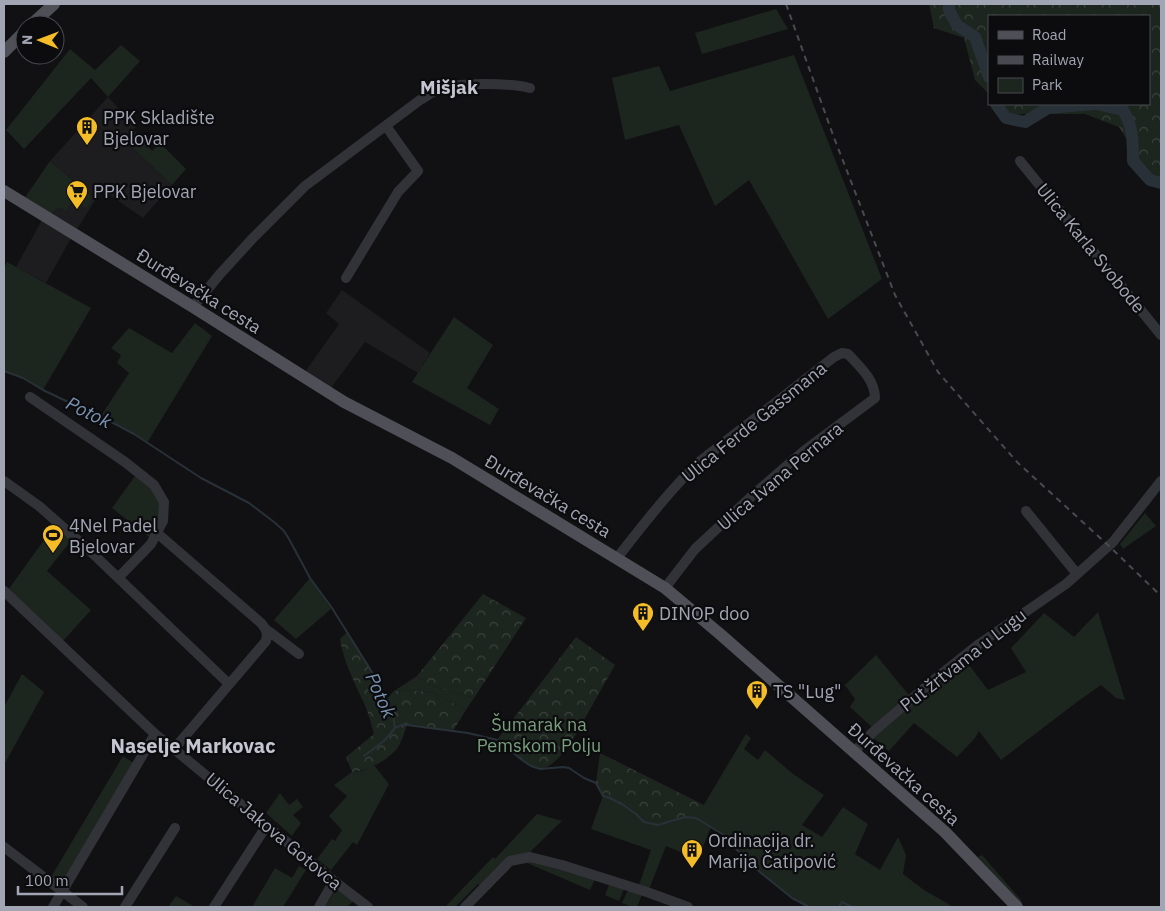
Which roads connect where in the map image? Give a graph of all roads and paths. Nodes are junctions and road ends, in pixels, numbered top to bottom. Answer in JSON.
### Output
{"nodes":[{"id":1,"x":54,"y":4,"type":"edge"},
{"id":2,"x":42,"y":15,"type":"edge"},
{"id":3,"x":15,"y":41,"type":"edge"},
{"id":4,"x":4,"y":52,"type":"edge"},
{"id":5,"x":530,"y":88,"type":"dead end"},
{"id":6,"x":386,"y":126,"type":"junction"},
{"id":7,"x":1020,"y":160,"type":"dead end"},
{"id":8,"x":4,"y":191,"type":"edge"},
{"id":9,"x":346,"y":278,"type":"dead end"},
{"id":10,"x":193,"y":307,"type":"junction"},
{"id":11,"x":1161,"y":335,"type":"edge"},
{"id":12,"x":834,"y":356,"type":"joint"},
{"id":13,"x":30,"y":397,"type":"dead end"},
{"id":14,"x":4,"y":481,"type":"edge"},
{"id":15,"x":1161,"y":481,"type":"edge"},
{"id":16,"x":1026,"y":511,"type":"dead end"},
{"id":17,"x":157,"y":533,"type":"junction"},
{"id":18,"x":617,"y":558,"type":"junction"},
{"id":19,"x":1076,"y":574,"type":"junction"},
{"id":20,"x":118,"y":578,"type":"junction"},
{"id":21,"x":665,"y":588,"type":"junction"},
{"id":22,"x":4,"y":591,"type":"edge"},
{"id":23,"x":267,"y":630,"type":"junction"},
{"id":24,"x":299,"y":654,"type":"dead end"},
{"id":25,"x":229,"y":684,"type":"junction"},
{"id":26,"x":155,"y":734,"type":"junction"},
{"id":27,"x":174,"y":749,"type":"junction"},
{"id":28,"x":854,"y":752,"type":"junction"},
{"id":29,"x":267,"y":825,"type":"junction"},
{"id":30,"x":175,"y":828,"type":"dead end"},
{"id":31,"x":4,"y":847,"type":"edge"},
{"id":32,"x":334,"y":881,"type":"junction"},
{"id":33,"x":62,"y":892,"type":"junction"},
{"id":34,"x":53,"y":907,"type":"edge"},
{"id":35,"x":83,"y":907,"type":"edge"},
{"id":36,"x":125,"y":907,"type":"edge"},
{"id":37,"x":214,"y":907,"type":"edge"},
{"id":38,"x":319,"y":907,"type":"edge"},
{"id":39,"x":368,"y":907,"type":"edge"},
{"id":40,"x":465,"y":907,"type":"edge"},
{"id":41,"x":688,"y":907,"type":"edge"},
{"id":42,"x":1017,"y":907,"type":"edge"}],
"edges":[{"from":1,"to":2,"type":"main road"},
{"from":3,"to":4,"type":"main road"},
{"from":5,"to":6,"type":"street"},
{"from":6,"to":9,"type":"street"},
{"from":6,"to":10,"type":"street"},
{"from":7,"to":11,"type":"street","name":"Ulica Karla Svobode"},
{"from":8,"to":10,"type":"main road","name":"Đurđevačka cesta"},
{"from":10,"to":18,"type":"main road","name":"Đurđevačka cesta"},
{"from":12,"to":18,"type":"street","name":"Ulica Ferde Gassmana"},
{"from":12,"to":21,"type":"street","name":"Ulica Ivana Pernara"},
{"from":13,"to":17,"type":"street"},
{"from":14,"to":20,"type":"street"},
{"from":15,"to":19,"type":"street","name":"Put žrtvama u Lugu"},
{"from":16,"to":19,"type":"street"},
{"from":17,"to":20,"type":"street"},
{"from":17,"to":23,"type":"street"},
{"from":18,"to":21,"type":"main road","name":"Đurđevačka cesta"},
{"from":19,"to":28,"type":"street","name":"Put žrtvama u Lugu"},
{"from":20,"to":25,"type":"street"},
{"from":21,"to":28,"type":"main road","name":"Đurđevačka cesta"},
{"from":22,"to":26,"type":"street","name":"Ulica Jakova Gotovca"},
{"from":23,"to":24,"type":"street"},
{"from":23,"to":25,"type":"street"},
{"from":25,"to":27,"type":"street"},
{"from":26,"to":27,"type":"street","name":"Ulica Jakova Gotovca"},
{"from":26,"to":33,"type":"street"},
{"from":27,"to":29,"type":"street","name":"Ulica Jakova Gotovca"},
{"from":28,"to":42,"type":"main road","name":"Đurđevačka cesta"},
{"from":29,"to":32,"type":"street","name":"Ulica Jakova Gotovca"},
{"from":29,"to":37,"type":"street"},
{"from":30,"to":36,"type":"street"},
{"from":31,"to":33,"type":"street"},
{"from":32,"to":38,"type":"street"},
{"from":32,"to":39,"type":"street","name":"Ulica Jakova Gotovca"},
{"from":33,"to":34,"type":"street"},
{"from":33,"to":35,"type":"street"},
{"from":40,"to":41,"type":"street"}]}
